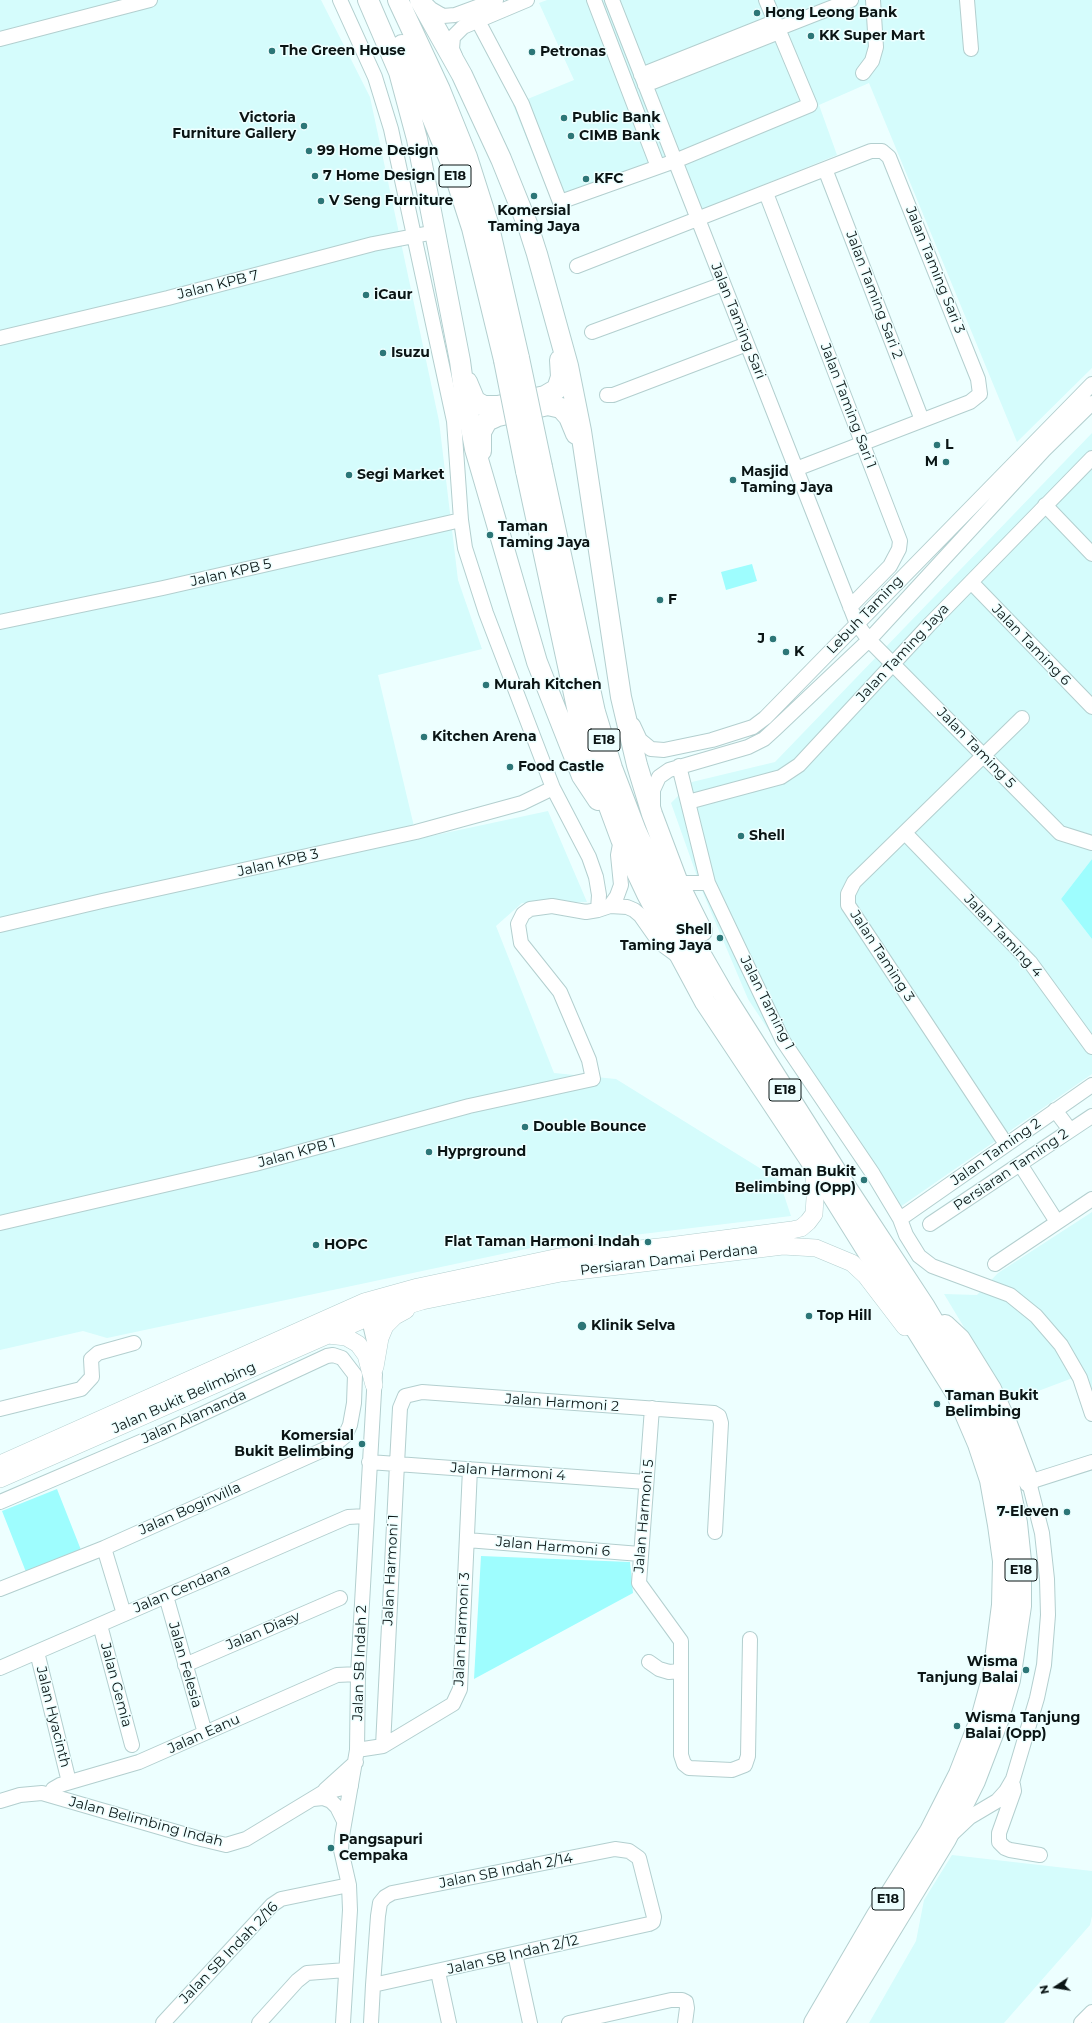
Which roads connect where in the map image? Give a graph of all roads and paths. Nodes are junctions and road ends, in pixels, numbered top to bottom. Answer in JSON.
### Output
{"nodes":[{"id":1,"x":150,"y":0,"type":"edge"},
{"id":2,"x":340,"y":0,"type":"edge"},
{"id":3,"x":368,"y":0,"type":"edge"},
{"id":4,"x":381,"y":0,"type":"edge"},
{"id":5,"x":398,"y":0,"type":"edge"},
{"id":6,"x":421,"y":0,"type":"edge"},
{"id":7,"x":496,"y":0,"type":"edge"},
{"id":8,"x":527,"y":0,"type":"edge"},
{"id":9,"x":594,"y":0,"type":"edge"},
{"id":10,"x":612,"y":0,"type":"edge"},
{"id":11,"x":766,"y":0,"type":"edge"},
{"id":12,"x":851,"y":0,"type":"edge"},
{"id":13,"x":872,"y":0,"type":"edge"},
{"id":14,"x":967,"y":0,"type":"edge"},
{"id":15,"x":478,"y":21,"type":"junction"},
{"id":16,"x":777,"y":27,"type":"junction"},
{"id":17,"x":0,"y":40,"type":"edge"},
{"id":18,"x":971,"y":49,"type":"dead end"},
{"id":19,"x":863,"y":73,"type":"dead end"},
{"id":20,"x":462,"y":75,"type":"junction"},
{"id":21,"x":643,"y":80,"type":"junction"},
{"id":22,"x":675,"y":161,"type":"junction"},
{"id":23,"x":658,"y":167,"type":"junction"},
{"id":24,"x":825,"y":169,"type":"junction"},
{"id":25,"x":766,"y":193,"type":"junction"},
{"id":26,"x":698,"y":219,"type":"junction"},
{"id":27,"x":435,"y":232,"type":"junction"},
{"id":28,"x":414,"y":236,"type":"junction"},
{"id":29,"x":577,"y":266,"type":"dead end"},
{"id":30,"x":723,"y":284,"type":"junction"},
{"id":31,"x":555,"y":318,"type":"junction"},
{"id":32,"x":592,"y":332,"type":"dead end"},
{"id":33,"x":0,"y":338,"type":"edge"},
{"id":34,"x":747,"y":344,"type":"junction"},
{"id":35,"x":511,"y":359,"type":"junction"},
{"id":36,"x":460,"y":361,"type":"junction"},
{"id":37,"x":1092,"y":384,"type":"edge"},
{"id":38,"x":607,"y":395,"type":"dead end"},
{"id":39,"x":1092,"y":403,"type":"edge"},
{"id":40,"x":922,"y":420,"type":"junction"},
{"id":41,"x":863,"y":444,"type":"junction"},
{"id":42,"x":584,"y":458,"type":"junction"},
{"id":43,"x":1092,"y":458,"type":"edge"},
{"id":44,"x":534,"y":469,"type":"junction"},
{"id":45,"x":796,"y":469,"type":"junction"},
{"id":46,"x":484,"y":475,"type":"junction"},
{"id":47,"x":1045,"y":505,"type":"junction"},
{"id":48,"x":461,"y":520,"type":"junction"},
{"id":49,"x":1092,"y":554,"type":"edge"},
{"id":50,"x":971,"y":582,"type":"junction"},
{"id":51,"x":850,"y":607,"type":"junction"},
{"id":52,"x":0,"y":622,"type":"edge"},
{"id":53,"x":857,"y":624,"type":"junction"},
{"id":54,"x":869,"y":640,"type":"junction"},
{"id":55,"x":893,"y":663,"type":"junction"},
{"id":56,"x":621,"y":696,"type":"junction"},
{"id":57,"x":1092,"y":707,"type":"edge"},
{"id":58,"x":1022,"y":718,"type":"dead end"},
{"id":59,"x":984,"y":756,"type":"junction"},
{"id":60,"x":679,"y":766,"type":"junction"},
{"id":61,"x":553,"y":788,"type":"junction"},
{"id":62,"x":688,"y":802,"type":"junction"},
{"id":63,"x":652,"y":814,"type":"junction"},
{"id":64,"x":612,"y":816,"type":"junction"},
{"id":65,"x":905,"y":833,"type":"junction"},
{"id":66,"x":621,"y":839,"type":"junction"},
{"id":67,"x":1092,"y":843,"type":"edge"},
{"id":68,"x":678,"y":883,"type":"junction"},
{"id":69,"x":708,"y":883,"type":"junction"},
{"id":70,"x":604,"y":908,"type":"junction"},
{"id":71,"x":0,"y":925,"type":"edge"},
{"id":72,"x":680,"y":958,"type":"junction"},
{"id":73,"x":723,"y":993,"type":"junction"},
{"id":74,"x":1092,"y":1047,"type":"edge"},
{"id":75,"x":1092,"y":1085,"type":"edge"},
{"id":76,"x":1055,"y":1110,"type":"junction"},
{"id":77,"x":1092,"y":1116,"type":"edge"},
{"id":78,"x":1070,"y":1130,"type":"junction"},
{"id":79,"x":1006,"y":1144,"type":"junction"},
{"id":80,"x":1020,"y":1164,"type":"junction"},
{"id":81,"x":814,"y":1166,"type":"junction"},
{"id":82,"x":1092,"y":1199,"type":"edge"},
{"id":83,"x":900,"y":1219,"type":"junction"},
{"id":84,"x":1058,"y":1222,"type":"junction"},
{"id":85,"x":0,"y":1223,"type":"edge"},
{"id":86,"x":930,"y":1224,"type":"dead end"},
{"id":87,"x":995,"y":1264,"type":"dead end"},
{"id":88,"x":422,"y":1301,"type":"junction"},
{"id":89,"x":926,"y":1307,"type":"junction"},
{"id":90,"x":367,"y":1309,"type":"junction"},
{"id":91,"x":328,"y":1335,"type":"junction"},
{"id":92,"x":134,"y":1343,"type":"dead end"},
{"id":93,"x":930,"y":1352,"type":"junction"},
{"id":94,"x":375,"y":1367,"type":"junction"},
{"id":95,"x":374,"y":1385,"type":"junction"},
{"id":96,"x":405,"y":1396,"type":"joint"},
{"id":97,"x":354,"y":1403,"type":"junction"},
{"id":98,"x":373,"y":1404,"type":"junction"},
{"id":99,"x":652,"y":1408,"type":"junction"},
{"id":100,"x":0,"y":1410,"type":"edge"},
{"id":101,"x":1092,"y":1411,"type":"edge"},
{"id":102,"x":369,"y":1462,"type":"junction"},
{"id":103,"x":1092,"y":1462,"type":"edge"},
{"id":104,"x":0,"y":1464,"type":"edge"},
{"id":105,"x":396,"y":1464,"type":"junction"},
{"id":106,"x":470,"y":1469,"type":"junction"},
{"id":107,"x":0,"y":1479,"type":"edge"},
{"id":108,"x":646,"y":1482,"type":"junction"},
{"id":109,"x":1029,"y":1482,"type":"junction"},
{"id":110,"x":0,"y":1502,"type":"edge"},
{"id":111,"x":366,"y":1516,"type":"junction"},
{"id":112,"x":715,"y":1532,"type":"dead end"},
{"id":113,"x":467,"y":1540,"type":"junction"},
{"id":114,"x":104,"y":1548,"type":"junction"},
{"id":115,"x":640,"y":1554,"type":"junction"},
{"id":116,"x":0,"y":1589,"type":"edge"},
{"id":117,"x":166,"y":1596,"type":"junction"},
{"id":118,"x":340,"y":1598,"type":"dead end"},
{"id":119,"x":124,"y":1614,"type":"junction"},
{"id":120,"x":100,"y":1625,"type":"junction"},
{"id":121,"x":750,"y":1639,"type":"dead end"},
{"id":122,"x":36,"y":1652,"type":"junction"},
{"id":123,"x":649,"y":1662,"type":"dead end"},
{"id":124,"x":185,"y":1665,"type":"junction"},
{"id":125,"x":0,"y":1668,"type":"edge"},
{"id":126,"x":680,"y":1671,"type":"junction"},
{"id":127,"x":358,"y":1674,"type":"junction"},
{"id":128,"x":205,"y":1733,"type":"junction"},
{"id":129,"x":132,"y":1745,"type":"dead end"},
{"id":130,"x":383,"y":1746,"type":"junction"},
{"id":131,"x":357,"y":1756,"type":"junction"},
{"id":132,"x":1013,"y":1779,"type":"junction"},
{"id":133,"x":69,"y":1782,"type":"junction"},
{"id":134,"x":351,"y":1786,"type":"junction"},
{"id":135,"x":50,"y":1795,"type":"junction"},
{"id":136,"x":317,"y":1796,"type":"junction"},
{"id":137,"x":0,"y":1801,"type":"edge"},
{"id":138,"x":988,"y":1806,"type":"junction"},
{"id":139,"x":1004,"y":1819,"type":"junction"},
{"id":140,"x":344,"y":1821,"type":"junction"},
{"id":141,"x":946,"y":1839,"type":"junction"},
{"id":142,"x":1040,"y":1855,"type":"dead end"},
{"id":143,"x":348,"y":1885,"type":"junction"},
{"id":144,"x":653,"y":1922,"type":"joint"},
{"id":145,"x":515,"y":1954,"type":"junction"},
{"id":146,"x":346,"y":1970,"type":"junction"},
{"id":147,"x":438,"y":1972,"type":"junction"},
{"id":148,"x":373,"y":1985,"type":"junction"},
{"id":149,"x":1092,"y":2012,"type":"edge"},
{"id":150,"x":163,"y":2023,"type":"edge"},
{"id":151,"x":259,"y":2023,"type":"edge"},
{"id":152,"x":343,"y":2023,"type":"edge"},
{"id":153,"x":371,"y":2023,"type":"edge"},
{"id":154,"x":449,"y":2023,"type":"edge"},
{"id":155,"x":530,"y":2023,"type":"edge"},
{"id":156,"x":569,"y":2023,"type":"edge"},
{"id":157,"x":685,"y":2023,"type":"edge"},
{"id":158,"x":814,"y":2023,"type":"edge"},
{"id":159,"x":834,"y":2023,"type":"edge"},
{"id":160,"x":1081,"y":2023,"type":"edge"}],
"edges":[{"from":1,"to":17,"type":"street"},
{"from":2,"to":28,"type":"street"},
{"from":3,"to":27,"type":"highway"},
{"from":4,"to":35,"type":"highway","number":"E18"},
{"from":5,"to":35,"type":"highway","number":"E18"},
{"from":6,"to":7,"type":"street"},
{"from":6,"to":20,"type":"highway"},
{"from":8,"to":15,"type":"street"},
{"from":9,"to":23,"type":"street"},
{"from":10,"to":21,"type":"street","name":"Jalan Taming Sari"},
{"from":11,"to":16,"type":"street"},
{"from":12,"to":16,"type":"street"},
{"from":13,"to":19,"type":"street"},
{"from":14,"to":18,"type":"street"},
{"from":15,"to":20,"type":"street"},
{"from":15,"to":23,"type":"street"},
{"from":16,"to":21,"type":"street"},
{"from":16,"to":22,"type":"street"},
{"from":20,"to":31,"type":"highway"},
{"from":21,"to":22,"type":"street","name":"Jalan Taming Sari"},
{"from":22,"to":23,"type":"street"},
{"from":22,"to":26,"type":"street","name":"Jalan Taming Sari"},
{"from":24,"to":25,"type":"street"},
{"from":24,"to":40,"type":"street","name":"Jalan Taming Sari 2"},
{"from":24,"to":40,"type":"street","name":"Jalan Taming Sari 3"},
{"from":25,"to":26,"type":"street"},
{"from":25,"to":41,"type":"street","name":"Jalan Taming Sari 1"},
{"from":26,"to":29,"type":"street"},
{"from":26,"to":30,"type":"street","name":"Jalan Taming Sari"},
{"from":27,"to":28,"type":"street","name":"Jalan KPB 7"},
{"from":27,"to":36,"type":"highway"},
{"from":28,"to":33,"type":"street","name":"Jalan KPB 7"},
{"from":28,"to":48,"type":"street"},
{"from":30,"to":32,"type":"street"},
{"from":30,"to":34,"type":"street","name":"Jalan Taming Sari"},
{"from":31,"to":36,"type":"highway"},
{"from":31,"to":42,"type":"highway"},
{"from":34,"to":38,"type":"street"},
{"from":34,"to":45,"type":"street","name":"Jalan Taming Sari"},
{"from":35,"to":44,"type":"highway","number":"E18","bridge":true},
{"from":36,"to":46,"type":"highway"},
{"from":37,"to":53,"type":"street","name":"Lebuh Taming"},
{"from":39,"to":54,"type":"street","name":"Lebuh Taming"},
{"from":40,"to":41,"type":"street"},
{"from":41,"to":45,"type":"street"},
{"from":41,"to":51,"type":"street","name":"Jalan Taming Sari 1"},
{"from":42,"to":46,"type":"highway"},
{"from":42,"to":56,"type":"highway"},
{"from":43,"to":47,"type":"street","name":"Jalan Taming Jaya"},
{"from":44,"to":64,"type":"highway","number":"E18"},
{"from":44,"to":73,"type":"highway","number":"E18"},
{"from":45,"to":51,"type":"street","name":"Jalan Taming Sari"},
{"from":46,"to":64,"type":"highway"},
{"from":47,"to":49,"type":"street"},
{"from":47,"to":50,"type":"street","name":"Jalan Taming Jaya"},
{"from":48,"to":52,"type":"street","name":"Jalan KPB 5"},
{"from":48,"to":61,"type":"street"},
{"from":50,"to":55,"type":"street","name":"Jalan Taming Jaya"},
{"from":50,"to":57,"type":"street","name":"Jalan Taming 6"},
{"from":51,"to":53,"type":"street","name":"Jalan Taming Sari"},
{"from":53,"to":54,"type":"street","name":"Jalan Taming Sari"},
{"from":53,"to":56,"type":"street","name":"Lebuh Taming"},
{"from":54,"to":55,"type":"street","name":"Jalan Taming 5"},
{"from":54,"to":60,"type":"street","name":"Lebuh Taming"},
{"from":55,"to":59,"type":"street","name":"Jalan Taming 5"},
{"from":55,"to":62,"type":"street","name":"Jalan Taming Jaya"},
{"from":56,"to":63,"type":"highway"},
{"from":58,"to":59,"type":"street","name":"Jalan Taming 3"},
{"from":59,"to":65,"type":"street","name":"Jalan Taming 3"},
{"from":59,"to":67,"type":"street","name":"Jalan Taming 5"},
{"from":60,"to":62,"type":"street","name":"Jalan Taming 1"},
{"from":60,"to":63,"type":"street","name":"Lebuh Taming"},
{"from":61,"to":70,"type":"street"},
{"from":61,"to":71,"type":"street","name":"Jalan KPB 3"},
{"from":62,"to":69,"type":"street","name":"Jalan Taming 1"},
{"from":63,"to":68,"type":"highway"},
{"from":64,"to":66,"type":"highway","number":"E18"},
{"from":65,"to":74,"type":"street","name":"Jalan Taming 4"},
{"from":65,"to":79,"type":"street","name":"Jalan Taming 3"},
{"from":66,"to":70,"type":"street"},
{"from":66,"to":72,"type":"highway","number":"E18"},
{"from":68,"to":69,"type":"street"},
{"from":68,"to":73,"type":"highway"},
{"from":69,"to":83,"type":"street","name":"Jalan Taming 1"},
{"from":70,"to":72,"type":"street"},
{"from":70,"to":85,"type":"street","name":"Jalan KPB 1"},
{"from":72,"to":81,"type":"highway","number":"E18"},
{"from":73,"to":89,"type":"highway","number":"E18"},
{"from":75,"to":76,"type":"street","name":"Jalan Taming 2"},
{"from":76,"to":78,"type":"street"},
{"from":76,"to":79,"type":"street","name":"Jalan Taming 2"},
{"from":77,"to":78,"type":"street","name":"Persiaran Taming 2"},
{"from":78,"to":80,"type":"street","name":"Persiaran Taming 2"},
{"from":79,"to":83,"type":"street","name":"Jalan Taming 2"},
{"from":80,"to":84,"type":"street"},
{"from":80,"to":86,"type":"street","name":"Persiaran Taming 2"},
{"from":81,"to":90,"type":"main road","name":"Persiaran Damai Perdana"},
{"from":81,"to":93,"type":"highway","number":"E18"},
{"from":82,"to":84,"type":"street"},
{"from":83,"to":101,"type":"street","name":"Jalan Taming 1"},
{"from":84,"to":87,"type":"street"},
{"from":88,"to":90,"type":"main road","name":"Persiaran Damai Perdana"},
{"from":88,"to":93,"type":"main road","name":"Persiaran Damai Perdana"},
{"from":88,"to":94,"type":"main road"},
{"from":89,"to":109,"type":"highway"},
{"from":89,"to":141,"type":"highway","number":"E18"},
{"from":90,"to":91,"type":"main road","name":"Jalan Bukit Belimbing"},
{"from":90,"to":94,"type":"street","name":"Jalan SB Indah 2"},
{"from":90,"to":104,"type":"main road","name":"Jalan Bukit Belimbing"},
{"from":91,"to":95,"type":"main road"},
{"from":91,"to":107,"type":"main road","name":"Jalan Bukit Belimbing"},
{"from":92,"to":100,"type":"street"},
{"from":93,"to":158,"type":"highway","number":"E18"},
{"from":94,"to":95,"type":"street","name":"Jalan SB Indah 2"},
{"from":95,"to":98,"type":"street","name":"Jalan SB Indah 2"},
{"from":96,"to":99,"type":"street","name":"Jalan Harmoni 2"},
{"from":96,"to":105,"type":"street","name":"Jalan Harmoni 1"},
{"from":97,"to":98,"type":"street"},
{"from":97,"to":110,"type":"street","name":"Jalan Alamanda"},
{"from":97,"to":114,"type":"street","name":"Jalan Boginvilla"},
{"from":98,"to":102,"type":"street","name":"Jalan SB Indah 2"},
{"from":99,"to":108,"type":"street","name":"Jalan Harmoni 5"},
{"from":99,"to":112,"type":"street","name":"Jalan Harmoni 2"},
{"from":102,"to":105,"type":"street","name":"Jalan Harmoni 4"},
{"from":102,"to":111,"type":"street","name":"Jalan SB Indah 2"},
{"from":103,"to":109,"type":"street"},
{"from":105,"to":106,"type":"street","name":"Jalan Harmoni 4"},
{"from":105,"to":130,"type":"street","name":"Jalan Harmoni 1"},
{"from":106,"to":108,"type":"street","name":"Jalan Harmoni 4"},
{"from":106,"to":113,"type":"street","name":"Jalan Harmoni 3"},
{"from":108,"to":115,"type":"street","name":"Jalan Harmoni 5"},
{"from":109,"to":132,"type":"street"},
{"from":111,"to":117,"type":"street","name":"Jalan Cendana"},
{"from":111,"to":127,"type":"street","name":"Jalan SB Indah 2"},
{"from":113,"to":115,"type":"street","name":"Jalan Harmoni 6"},
{"from":113,"to":130,"type":"street","name":"Jalan Harmoni 3"},
{"from":114,"to":116,"type":"street","name":"Jalan Boginvilla"},
{"from":114,"to":119,"type":"street"},
{"from":115,"to":126,"type":"street","name":"Jalan Harmoni 5"},
{"from":117,"to":119,"type":"street","name":"Jalan Cendana"},
{"from":117,"to":124,"type":"street","name":"Jalan Felesia"},
{"from":118,"to":124,"type":"street","name":"Jalan Diasy"},
{"from":119,"to":120,"type":"street","name":"Jalan Cendana"},
{"from":120,"to":122,"type":"street","name":"Jalan Cendana"},
{"from":120,"to":129,"type":"street","name":"Jalan Gemia"},
{"from":121,"to":126,"type":"street","name":"Jalan Harmoni 5"},
{"from":122,"to":125,"type":"street","name":"Jalan Cendana"},
{"from":122,"to":133,"type":"street","name":"Jalan Hyacinth"},
{"from":123,"to":126,"type":"street"},
{"from":124,"to":128,"type":"street","name":"Jalan Felesia"},
{"from":127,"to":128,"type":"street","name":"Jalan Eanu"},
{"from":127,"to":131,"type":"street","name":"Jalan SB Indah 2"},
{"from":128,"to":133,"type":"street","name":"Jalan Eanu"},
{"from":130,"to":131,"type":"street","name":"Jalan Harmoni 3"},
{"from":131,"to":134,"type":"street","name":"Jalan SB Indah 2"},
{"from":131,"to":136,"type":"street"},
{"from":132,"to":138,"type":"street"},
{"from":132,"to":139,"type":"street"},
{"from":133,"to":135,"type":"street","name":"Jalan Eanu"},
{"from":134,"to":136,"type":"street","name":"Jalan Belimbing Indah"},
{"from":134,"to":140,"type":"street","name":"Jalan SB Indah 2"},
{"from":135,"to":136,"type":"street","name":"Jalan Belimbing Indah"},
{"from":135,"to":137,"type":"street","name":"Jalan Belimbing Indah"},
{"from":136,"to":140,"type":"street"},
{"from":138,"to":139,"type":"street"},
{"from":138,"to":141,"type":"street"},
{"from":139,"to":142,"type":"street"},
{"from":140,"to":143,"type":"street","name":"Jalan SB Indah 2"},
{"from":141,"to":159,"type":"highway","number":"E18"},
{"from":143,"to":146,"type":"street","name":"Jalan SB Indah 2"},
{"from":143,"to":150,"type":"street","name":"Jalan SB Indah 2/16"},
{"from":144,"to":145,"type":"street","name":"Jalan SB Indah 2/12"},
{"from":144,"to":148,"type":"street","name":"Jalan SB Indah 2/14"},
{"from":145,"to":147,"type":"street","name":"Jalan SB Indah 2/12"},
{"from":145,"to":155,"type":"street"},
{"from":146,"to":151,"type":"street"},
{"from":146,"to":152,"type":"street","name":"Jalan SB Indah 2"},
{"from":147,"to":148,"type":"street","name":"Jalan SB Indah 2/12"},
{"from":147,"to":154,"type":"street"},
{"from":148,"to":153,"type":"street"},
{"from":149,"to":160,"type":"street"},
{"from":156,"to":157,"type":"street"}]}
